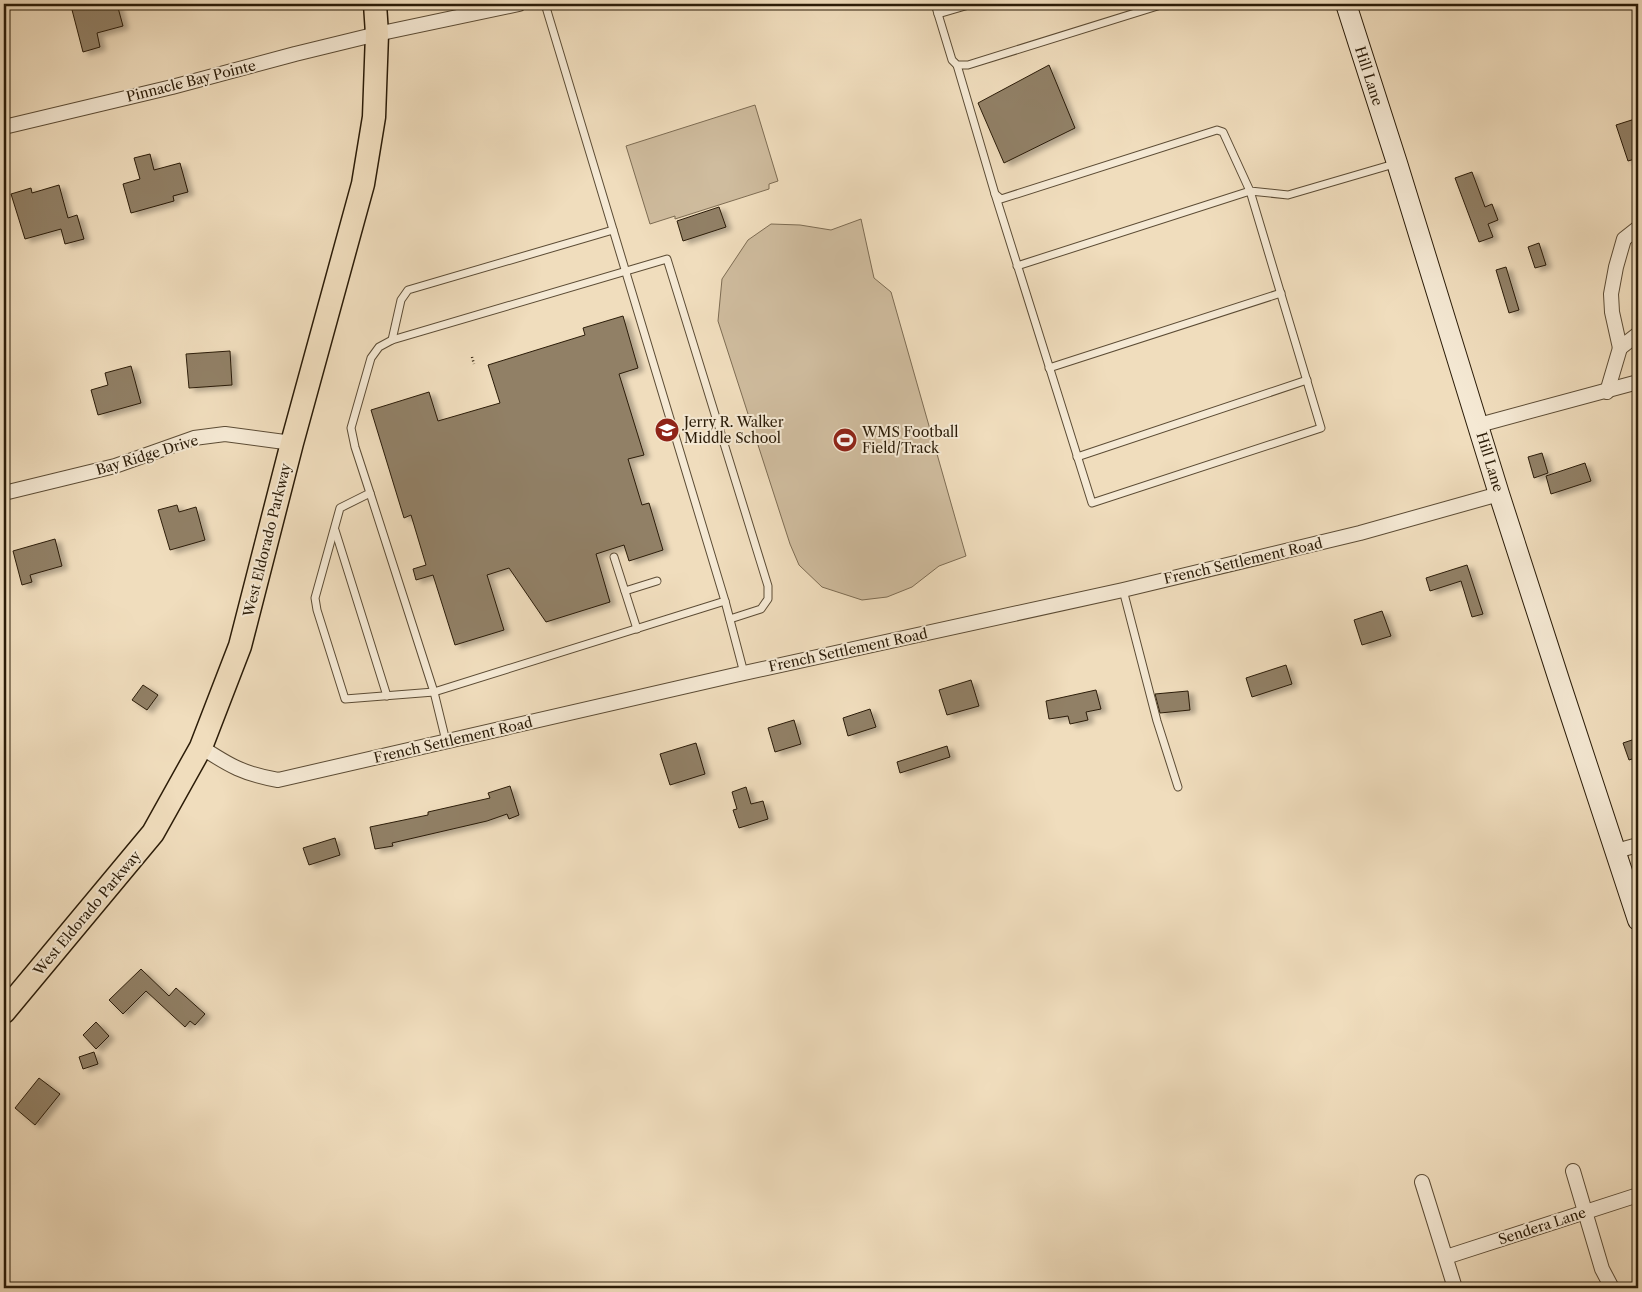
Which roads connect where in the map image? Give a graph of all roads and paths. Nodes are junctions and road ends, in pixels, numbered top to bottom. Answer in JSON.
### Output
{"nodes":[{"id":1,"x":375,"y":4,"type":"edge"},
{"id":2,"x":519,"y":4,"type":"edge"},
{"id":3,"x":545,"y":4,"type":"edge"},
{"id":4,"x":934,"y":4,"type":"edge"},
{"id":5,"x":972,"y":4,"type":"edge"},
{"id":6,"x":1164,"y":4,"type":"edge"},
{"id":7,"x":1346,"y":4,"type":"edge"},
{"id":8,"x":938,"y":14,"type":"junction"},
{"id":9,"x":377,"y":34,"type":"junction"},
{"id":10,"x":957,"y":65,"type":"junction"},
{"id":11,"x":4,"y":127,"type":"edge"},
{"id":12,"x":1397,"y":163,"type":"junction"},
{"id":13,"x":1250,"y":191,"type":"junction"},
{"id":14,"x":995,"y":194,"type":"junction"},
{"id":15,"x":1638,"y":228,"type":"edge"},
{"id":16,"x":613,"y":230,"type":"junction"},
{"id":17,"x":1017,"y":266,"type":"junction"},
{"id":18,"x":625,"y":270,"type":"junction"},
{"id":19,"x":1281,"y":293,"type":"junction"},
{"id":20,"x":1638,"y":334,"type":"edge"},
{"id":21,"x":392,"y":340,"type":"junction"},
{"id":22,"x":1620,"y":348,"type":"junction"},
{"id":23,"x":472,"y":357,"type":"dead end"},
{"id":24,"x":474,"y":364,"type":"dead end"},
{"id":25,"x":1049,"y":368,"type":"junction"},
{"id":26,"x":1307,"y":380,"type":"junction"},
{"id":27,"x":1638,"y":382,"type":"edge"},
{"id":28,"x":1607,"y":392,"type":"junction"},
{"id":29,"x":1479,"y":425,"type":"junction"},
{"id":30,"x":292,"y":443,"type":"junction"},
{"id":31,"x":1077,"y":457,"type":"junction"},
{"id":32,"x":4,"y":493,"type":"edge"},
{"id":33,"x":370,"y":493,"type":"junction"},
{"id":34,"x":1499,"y":494,"type":"junction"},
{"id":35,"x":335,"y":529,"type":"junction"},
{"id":36,"x":614,"y":556,"type":"dead end"},
{"id":37,"x":657,"y":581,"type":"dead end"},
{"id":38,"x":1123,"y":590,"type":"junction"},
{"id":39,"x":625,"y":591,"type":"junction"},
{"id":40,"x":725,"y":601,"type":"junction"},
{"id":41,"x":730,"y":619,"type":"junction"},
{"id":42,"x":637,"y":629,"type":"junction"},
{"id":43,"x":744,"y":673,"type":"junction"},
{"id":44,"x":434,"y":692,"type":"junction"},
{"id":45,"x":387,"y":696,"type":"junction"},
{"id":46,"x":446,"y":741,"type":"junction"},
{"id":47,"x":201,"y":747,"type":"junction"},
{"id":48,"x":1178,"y":787,"type":"dead end"},
{"id":49,"x":1638,"y":845,"type":"edge"},
{"id":50,"x":1616,"y":851,"type":"junction"},
{"id":51,"x":1638,"y":920,"type":"edge"},
{"id":52,"x":4,"y":1012,"type":"edge"},
{"id":53,"x":1573,"y":1171,"type":"dead end"},
{"id":54,"x":1422,"y":1182,"type":"dead end"},
{"id":55,"x":1638,"y":1195,"type":"edge"},
{"id":56,"x":1586,"y":1212,"type":"junction"},
{"id":57,"x":1446,"y":1257,"type":"junction"},
{"id":58,"x":1455,"y":1288,"type":"edge"},
{"id":59,"x":1612,"y":1288,"type":"edge"}],
"edges":[{"from":1,"to":9,"type":"main road","name":"West Eldorado Parkway"},
{"from":2,"to":9,"type":"street","name":"Pinnacle Bay Pointe"},
{"from":3,"to":16,"type":"lane"},
{"from":4,"to":8,"type":"lane"},
{"from":5,"to":8,"type":"lane"},
{"from":6,"to":10,"type":"lane"},
{"from":7,"to":12,"type":"street","name":"Hill Lane"},
{"from":8,"to":10,"type":"lane"},
{"from":9,"to":11,"type":"street","name":"Pinnacle Bay Pointe"},
{"from":9,"to":30,"type":"main road","name":"West Eldorado Parkway"},
{"from":10,"to":14,"type":"lane"},
{"from":12,"to":13,"type":"lane"},
{"from":12,"to":29,"type":"street","name":"Hill Lane"},
{"from":13,"to":14,"type":"lane"},
{"from":13,"to":17,"type":"lane"},
{"from":13,"to":19,"type":"lane"},
{"from":14,"to":17,"type":"lane"},
{"from":15,"to":22,"type":"street"},
{"from":16,"to":18,"type":"lane"},
{"from":16,"to":21,"type":"lane"},
{"from":17,"to":25,"type":"lane"},
{"from":18,"to":21,"type":"lane"},
{"from":18,"to":40,"type":"lane"},
{"from":18,"to":41,"type":"lane"},
{"from":19,"to":25,"type":"lane"},
{"from":19,"to":26,"type":"lane"},
{"from":20,"to":22,"type":"street"},
{"from":21,"to":33,"type":"lane"},
{"from":22,"to":28,"type":"street"},
{"from":23,"to":24,"type":"path"},
{"from":25,"to":31,"type":"lane"},
{"from":26,"to":31,"type":"lane"},
{"from":26,"to":31,"type":"lane"},
{"from":27,"to":28,"type":"street"},
{"from":28,"to":29,"type":"street"},
{"from":29,"to":34,"type":"street","name":"Hill Lane"},
{"from":30,"to":32,"type":"street","name":"Bay Ridge Drive"},
{"from":30,"to":47,"type":"main road","name":"West Eldorado Parkway"},
{"from":33,"to":35,"type":"lane"},
{"from":33,"to":44,"type":"lane"},
{"from":34,"to":38,"type":"street","name":"French Settlement Road"},
{"from":34,"to":50,"type":"street","name":"Hill Lane"},
{"from":35,"to":45,"type":"lane"},
{"from":35,"to":45,"type":"lane"},
{"from":36,"to":39,"type":"lane"},
{"from":37,"to":39,"type":"lane"},
{"from":38,"to":43,"type":"street","name":"French Settlement Road"},
{"from":38,"to":48,"type":"lane"},
{"from":39,"to":42,"type":"lane"},
{"from":40,"to":41,"type":"lane"},
{"from":40,"to":42,"type":"lane"},
{"from":41,"to":43,"type":"lane"},
{"from":42,"to":44,"type":"lane"},
{"from":43,"to":46,"type":"street","name":"French Settlement Road"},
{"from":44,"to":45,"type":"lane"},
{"from":44,"to":46,"type":"lane"},
{"from":46,"to":47,"type":"street","name":"French Settlement Road"},
{"from":47,"to":52,"type":"main road","name":"West Eldorado Parkway"},
{"from":49,"to":50,"type":"street"},
{"from":50,"to":51,"type":"street","name":"Hill Lane"},
{"from":53,"to":56,"type":"street"},
{"from":54,"to":57,"type":"street"},
{"from":55,"to":56,"type":"street","name":"Sendera Lane"},
{"from":56,"to":57,"type":"street","name":"Sendera Lane"},
{"from":56,"to":59,"type":"street"},
{"from":57,"to":58,"type":"street"}]}
